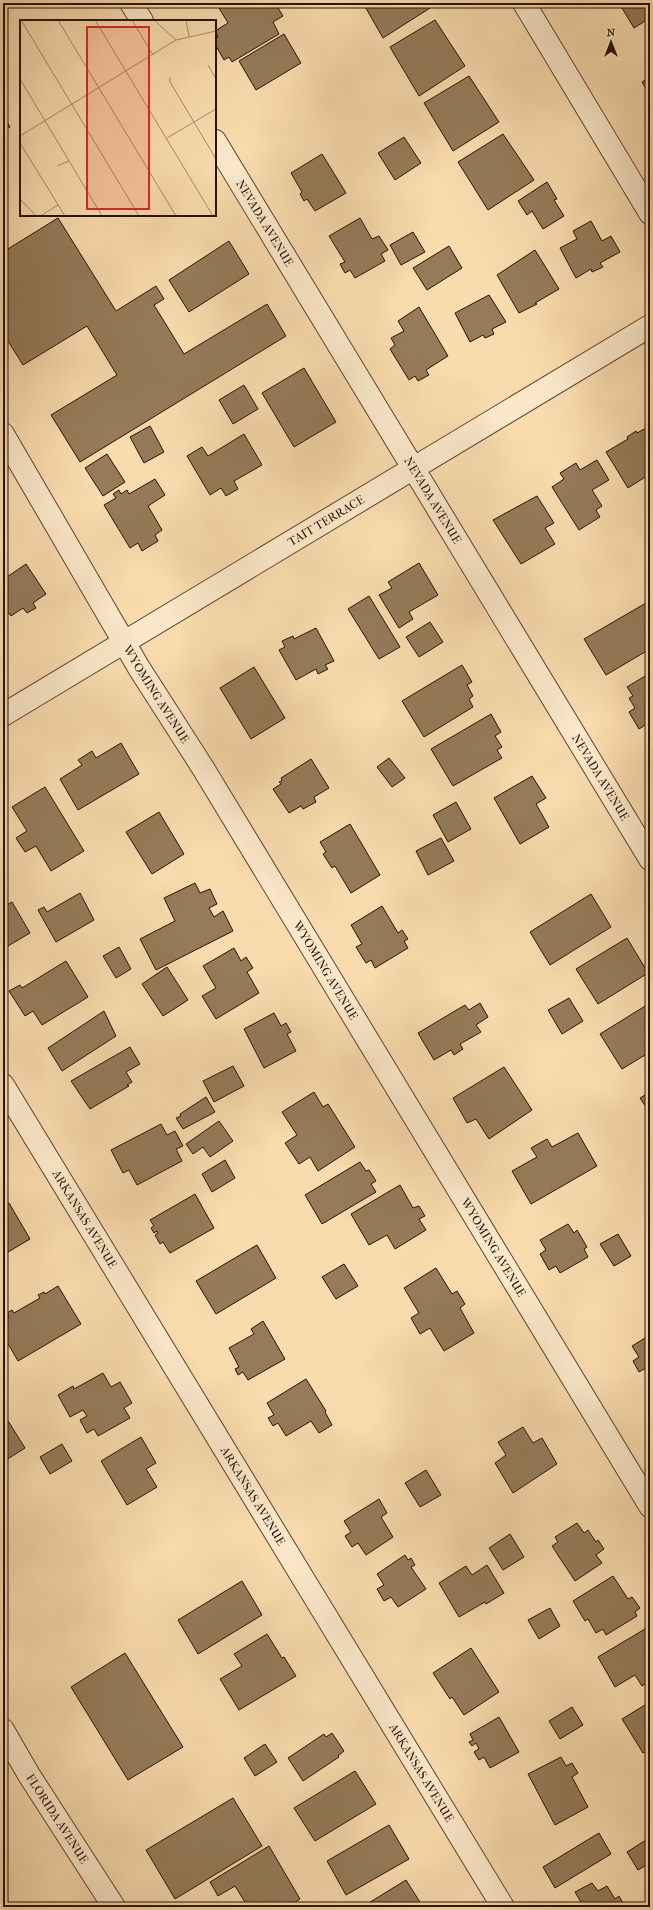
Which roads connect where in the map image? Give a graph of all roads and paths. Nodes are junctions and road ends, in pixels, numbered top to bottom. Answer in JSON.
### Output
{"nodes":[{"id":1,"x":131,"y":3,"type":"edge"},
{"id":2,"x":524,"y":3,"type":"edge"},
{"id":3,"x":141,"y":20,"type":"edge"},
{"id":4,"x":216,"y":143,"type":"edge"},
{"id":5,"x":650,"y":213,"type":"edge"},
{"id":6,"x":650,"y":326,"type":"edge"},
{"id":7,"x":3,"y":434,"type":"edge"},
{"id":8,"x":413,"y":467,"type":"junction"},
{"id":9,"x":125,"y":642,"type":"junction"},
{"id":10,"x":3,"y":715,"type":"edge"},
{"id":11,"x":650,"y":859,"type":"edge"},
{"id":12,"x":3,"y":1085,"type":"edge"},
{"id":13,"x":650,"y":1506,"type":"edge"},
{"id":14,"x":3,"y":1730,"type":"edge"},
{"id":15,"x":114,"y":1907,"type":"edge"},
{"id":16,"x":503,"y":1907,"type":"edge"}],
"edges":[{"from":1,"to":3,"type":"street"},
{"from":2,"to":5,"type":"street"},
{"from":4,"to":8,"type":"street","name":"NEVADA AVENUE"},
{"from":6,"to":8,"type":"street","name":"TAIT TERRACE"},
{"from":7,"to":9,"type":"street","name":"WYOMING AVENUE"},
{"from":8,"to":9,"type":"street","name":"TAIT TERRACE"},
{"from":8,"to":11,"type":"street","name":"NEVADA AVENUE"},
{"from":9,"to":10,"type":"street","name":"TAIT TERRACE"},
{"from":9,"to":13,"type":"street","name":"WYOMING AVENUE"},
{"from":12,"to":16,"type":"street","name":"ARKANSAS AVENUE"},
{"from":14,"to":15,"type":"street","name":"FLORIDA AVENUE"}]}
